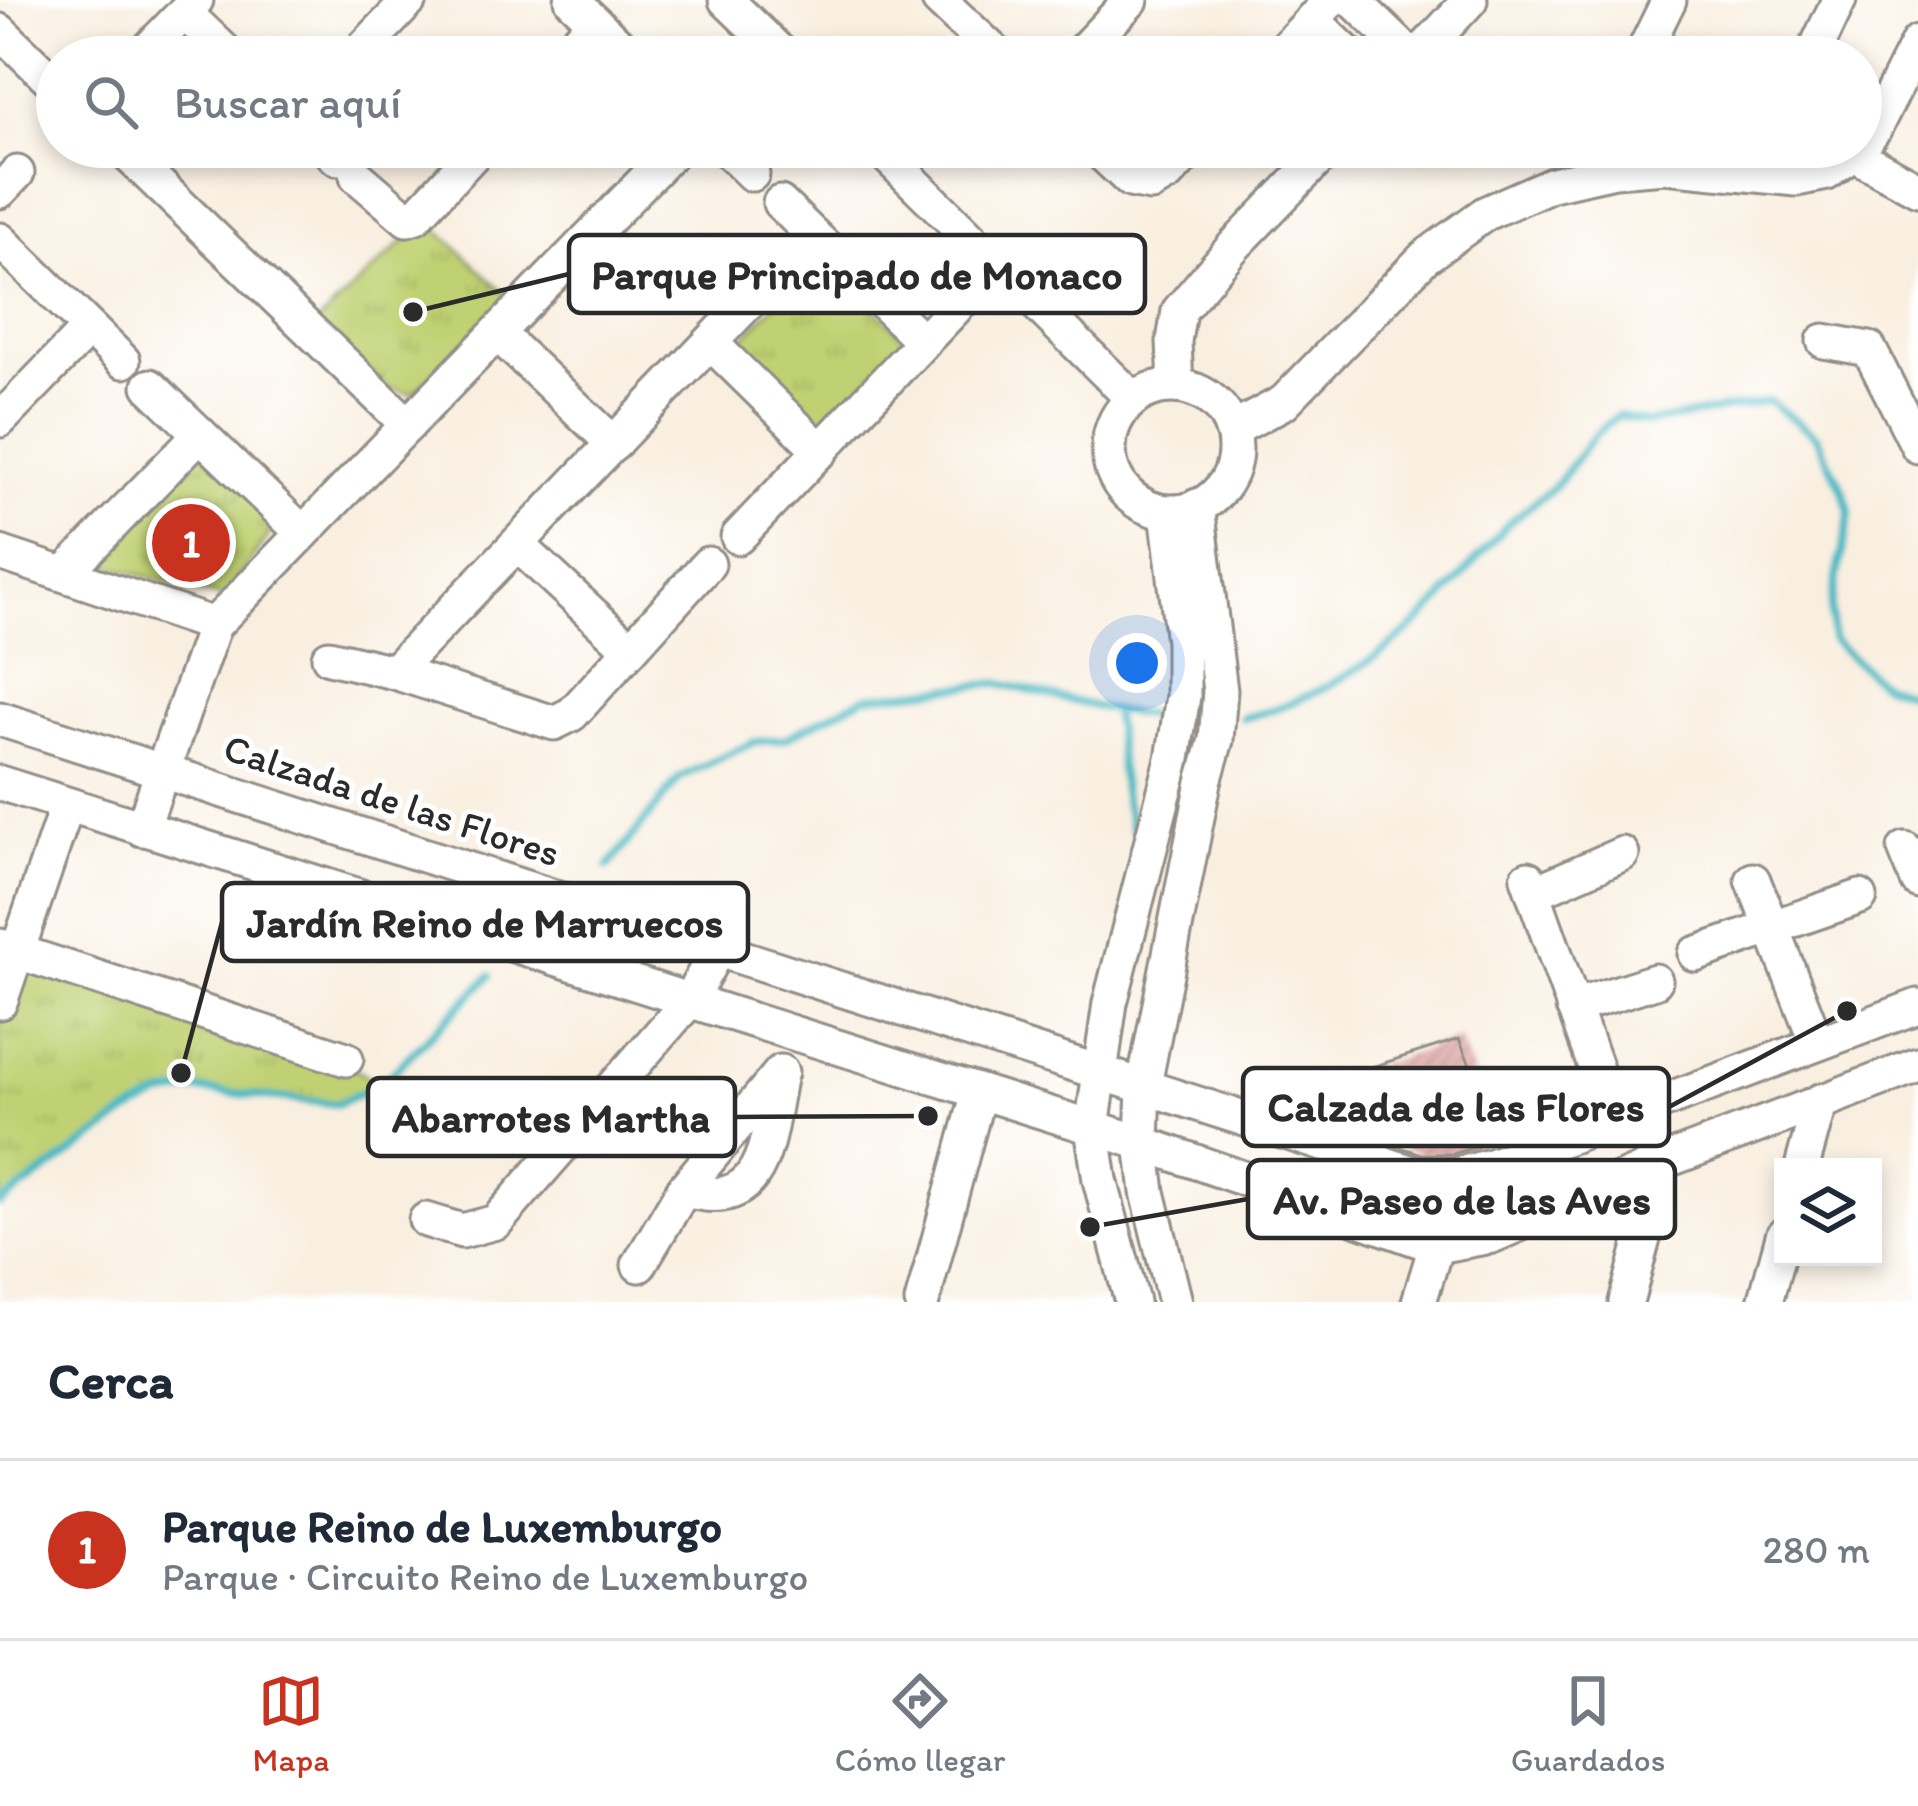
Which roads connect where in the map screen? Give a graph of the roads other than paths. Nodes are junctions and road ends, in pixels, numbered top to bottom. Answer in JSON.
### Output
{"nodes":[{"id":1,"x":410,"y":0,"type":"edge"},
{"id":2,"x":726,"y":0,"type":"edge"},
{"id":3,"x":939,"y":0,"type":"edge"},
{"id":4,"x":1131,"y":0,"type":"edge"},
{"id":5,"x":1353,"y":0,"type":"edge"},
{"id":6,"x":1471,"y":0,"type":"edge"},
{"id":7,"x":1669,"y":0,"type":"edge"},
{"id":8,"x":1839,"y":0,"type":"edge"},
{"id":9,"x":190,"y":6,"type":"edge"},
{"id":10,"x":1321,"y":10,"type":"edge"},
{"id":11,"x":583,"y":11,"type":"edge"},
{"id":12,"x":0,"y":31,"type":"edge"},
{"id":13,"x":161,"y":36,"type":"edge"},
{"id":14,"x":214,"y":36,"type":"edge"},
{"id":15,"x":375,"y":36,"type":"edge"},
{"id":16,"x":609,"y":36,"type":"edge"},
{"id":17,"x":763,"y":36,"type":"edge"},
{"id":18,"x":978,"y":36,"type":"edge"},
{"id":19,"x":1097,"y":36,"type":"edge"},
{"id":20,"x":1296,"y":36,"type":"edge"},
{"id":21,"x":1338,"y":36,"type":"edge"},
{"id":22,"x":1392,"y":36,"type":"edge"},
{"id":23,"x":1435,"y":36,"type":"edge"},
{"id":24,"x":1651,"y":36,"type":"edge"},
{"id":25,"x":1822,"y":36,"type":"edge"},
{"id":26,"x":1918,"y":42,"type":"edge"},
{"id":27,"x":36,"y":66,"type":"edge"},
{"id":28,"x":1882,"y":113,"type":"edge"},
{"id":29,"x":1882,"y":165,"type":"edge"},
{"id":30,"x":142,"y":168,"type":"edge"},
{"id":31,"x":349,"y":168,"type":"edge"},
{"id":32,"x":461,"y":168,"type":"edge"},
{"id":33,"x":657,"y":168,"type":"edge"},
{"id":34,"x":746,"y":168,"type":"edge"},
{"id":35,"x":899,"y":168,"type":"edge"},
{"id":36,"x":1117,"y":168,"type":"edge"},
{"id":37,"x":1174,"y":168,"type":"edge"},
{"id":38,"x":1310,"y":168,"type":"edge"},
{"id":39,"x":1580,"y":168,"type":"edge"},
{"id":40,"x":1775,"y":168,"type":"edge"},
{"id":41,"x":1833,"y":168,"type":"edge"},
{"id":42,"x":752,"y":174,"type":"dead end"},
{"id":43,"x":1918,"y":189,"type":"edge"},
{"id":44,"x":780,"y":203,"type":"dead end"},
{"id":45,"x":813,"y":235,"type":"junction"},
{"id":46,"x":0,"y":240,"type":"edge"},
{"id":47,"x":963,"y":300,"type":"dead end"},
{"id":48,"x":89,"y":328,"type":"junction"},
{"id":49,"x":497,"y":333,"type":"junction"},
{"id":50,"x":923,"y":341,"type":"junction"},
{"id":51,"x":1824,"y":341,"type":"dead end"},
{"id":52,"x":711,"y":343,"type":"junction"},
{"id":53,"x":123,"y":362,"type":"dead end"},
{"id":54,"x":150,"y":386,"type":"dead end"},
{"id":55,"x":1176,"y":386,"type":"junction"},
{"id":56,"x":1133,"y":399,"type":"junction"},
{"id":57,"x":0,"y":420,"type":"edge"},
{"id":58,"x":408,"y":425,"type":"junction"},
{"id":59,"x":1232,"y":430,"type":"junction"},
{"id":60,"x":200,"y":434,"type":"junction"},
{"id":61,"x":614,"y":444,"type":"junction"},
{"id":62,"x":1918,"y":446,"type":"edge"},
{"id":63,"x":821,"y":451,"type":"junction"},
{"id":64,"x":1182,"y":509,"type":"junction"},
{"id":65,"x":303,"y":533,"type":"junction"},
{"id":66,"x":738,"y":537,"type":"dead end"},
{"id":67,"x":517,"y":544,"type":"junction"},
{"id":68,"x":0,"y":553,"type":"edge"},
{"id":69,"x":707,"y":564,"type":"dead end"},
{"id":70,"x":64,"y":574,"type":"junction"},
{"id":71,"x":214,"y":625,"type":"junction"},
{"id":72,"x":630,"y":649,"type":"junction"},
{"id":73,"x":329,"y":657,"type":"dead end"},
{"id":74,"x":394,"y":672,"type":"junction"},
{"id":75,"x":0,"y":719,"type":"edge"},
{"id":76,"x":160,"y":769,"type":"junction"},
{"id":77,"x":1169,"y":771,"type":"junction"},
{"id":78,"x":1204,"y":782,"type":"junction"},
{"id":79,"x":0,"y":784,"type":"edge"},
{"id":80,"x":67,"y":805,"type":"junction"},
{"id":81,"x":142,"y":830,"type":"junction"},
{"id":82,"x":1622,"y":854,"type":"dead end"},
{"id":83,"x":1753,"y":880,"type":"dead end"},
{"id":84,"x":1860,"y":897,"type":"dead end"},
{"id":85,"x":1771,"y":927,"type":"junction"},
{"id":86,"x":8,"y":949,"type":"edge"},
{"id":87,"x":718,"y":949,"type":"junction"},
{"id":88,"x":1695,"y":954,"type":"dead end"},
{"id":89,"x":1655,"y":981,"type":"dead end"},
{"id":90,"x":689,"y":1001,"type":"junction"},
{"id":91,"x":0,"y":1002,"type":"edge"},
{"id":92,"x":1574,"y":1007,"type":"junction"},
{"id":93,"x":1906,"y":1010,"type":"edge"},
{"id":94,"x":793,"y":1034,"type":"junction"},
{"id":95,"x":1817,"y":1043,"type":"junction"},
{"id":96,"x":346,"y":1059,"type":"dead end"},
{"id":97,"x":1917,"y":1066,"type":"edge"},
{"id":98,"x":1099,"y":1070,"type":"junction"},
{"id":99,"x":1144,"y":1085,"type":"junction"},
{"id":100,"x":979,"y":1092,"type":"junction"},
{"id":101,"x":1820,"y":1101,"type":"junction"},
{"id":102,"x":1613,"y":1118,"type":"junction"},
{"id":103,"x":1092,"y":1129,"type":"junction"},
{"id":104,"x":1142,"y":1143,"type":"junction"},
{"id":105,"x":1804,"y":1158,"type":"edge"},
{"id":106,"x":1657,"y":1164,"type":"junction"},
{"id":107,"x":426,"y":1220,"type":"dead end"},
{"id":108,"x":1436,"y":1246,"type":"junction"},
{"id":109,"x":638,"y":1264,"type":"dead end"},
{"id":110,"x":1775,"y":1266,"type":"edge"},
{"id":111,"x":922,"y":1302,"type":"edge"},
{"id":112,"x":1132,"y":1302,"type":"edge"},
{"id":113,"x":1175,"y":1302,"type":"edge"},
{"id":114,"x":1419,"y":1302,"type":"edge"},
{"id":115,"x":1626,"y":1302,"type":"edge"},
{"id":116,"x":1765,"y":1302,"type":"edge"}],
"edges":[{"from":1,"to":15,"type":"street"},
{"from":2,"to":17,"type":"street"},
{"from":3,"to":18,"type":"street"},
{"from":4,"to":19,"type":"street"},
{"from":5,"to":22,"type":"street"},
{"from":6,"to":23,"type":"street"},
{"from":7,"to":24,"type":"street"},
{"from":8,"to":25,"type":"street"},
{"from":9,"to":13,"type":"street"},
{"from":9,"to":14,"type":"street"},
{"from":10,"to":20,"type":"street"},
{"from":10,"to":21,"type":"street"},
{"from":11,"to":16,"type":"street"},
{"from":12,"to":27,"type":"street"},
{"from":26,"to":28,"type":"street"},
{"from":29,"to":43,"type":"street"},
{"from":30,"to":58,"type":"street"},
{"from":31,"to":32,"type":"street"},
{"from":33,"to":49,"type":"street"},
{"from":34,"to":42,"type":"street"},
{"from":35,"to":56,"type":"street"},
{"from":36,"to":37,"type":"street"},
{"from":38,"to":55,"type":"street"},
{"from":39,"to":59,"type":"street"},
{"from":40,"to":41,"type":"street"},
{"from":44,"to":45,"type":"street"},
{"from":45,"to":50,"type":"street"},
{"from":45,"to":52,"type":"street"},
{"from":46,"to":48,"type":"street"},
{"from":47,"to":50,"type":"street"},
{"from":48,"to":53,"type":"street"},
{"from":48,"to":57,"type":"street"},
{"from":49,"to":58,"type":"street"},
{"from":49,"to":61,"type":"street"},
{"from":50,"to":63,"type":"street"},
{"from":51,"to":62,"type":"street"},
{"from":52,"to":61,"type":"street"},
{"from":52,"to":63,"type":"street"},
{"from":54,"to":60,"type":"street"},
{"from":55,"to":56,"type":"street"},
{"from":55,"to":59,"type":"street"},
{"from":56,"to":64,"type":"street"},
{"from":58,"to":65,"type":"street"},
{"from":59,"to":64,"type":"street"},
{"from":60,"to":65,"type":"street"},
{"from":60,"to":70,"type":"street"},
{"from":61,"to":67,"type":"street"},
{"from":63,"to":66,"type":"street"},
{"from":64,"to":77,"type":"street"},
{"from":64,"to":78,"type":"street"},
{"from":65,"to":71,"type":"street"},
{"from":67,"to":72,"type":"street"},
{"from":67,"to":74,"type":"street"},
{"from":68,"to":70,"type":"street"},
{"from":69,"to":72,"type":"street"},
{"from":70,"to":71,"type":"street"},
{"from":71,"to":76,"type":"street"},
{"from":72,"to":74,"type":"street"},
{"from":73,"to":74,"type":"street"},
{"from":75,"to":76,"type":"street","name":"Calzada de las Flores"},
{"from":76,"to":81,"type":"street"},
{"from":76,"to":87,"type":"street","name":"Calzada de las Flores"},
{"from":77,"to":78,"type":"street"},
{"from":77,"to":98,"type":"street"},
{"from":78,"to":99,"type":"street"},
{"from":79,"to":80,"type":"street"},
{"from":80,"to":81,"type":"street"},
{"from":80,"to":86,"type":"street"},
{"from":81,"to":90,"type":"street"},
{"from":82,"to":92,"type":"street"},
{"from":83,"to":85,"type":"street"},
{"from":84,"to":85,"type":"street"},
{"from":85,"to":88,"type":"street"},
{"from":85,"to":95,"type":"street"},
{"from":86,"to":91,"type":"street"},
{"from":86,"to":96,"type":"street"},
{"from":87,"to":90,"type":"street"},
{"from":87,"to":98,"type":"street","name":"Calzada de las Flores"},
{"from":89,"to":92,"type":"street"},
{"from":90,"to":94,"type":"street"},
{"from":90,"to":107,"type":"street"},
{"from":92,"to":102,"type":"street"},
{"from":93,"to":95,"type":"street","name":"Calzada de las Flores"},
{"from":93,"to":97,"type":"street"},
{"from":94,"to":100,"type":"street"},
{"from":94,"to":109,"type":"street"},
{"from":95,"to":102,"type":"street","name":"Calzada de las Flores"},
{"from":97,"to":101,"type":"street"},
{"from":98,"to":99,"type":"street","name":"Calzada de las Flores"},
{"from":98,"to":103,"type":"street"},
{"from":99,"to":102,"type":"street","name":"Calzada de las Flores"},
{"from":99,"to":104,"type":"street"},
{"from":100,"to":103,"type":"street"},
{"from":100,"to":111,"type":"street"},
{"from":101,"to":105,"type":"street"},
{"from":101,"to":106,"type":"street"},
{"from":103,"to":104,"type":"street"},
{"from":103,"to":112,"type":"street"},
{"from":104,"to":108,"type":"street"},
{"from":104,"to":113,"type":"street"},
{"from":106,"to":108,"type":"street"},
{"from":106,"to":115,"type":"street"},
{"from":108,"to":114,"type":"street"},
{"from":110,"to":116,"type":"street"}]}
